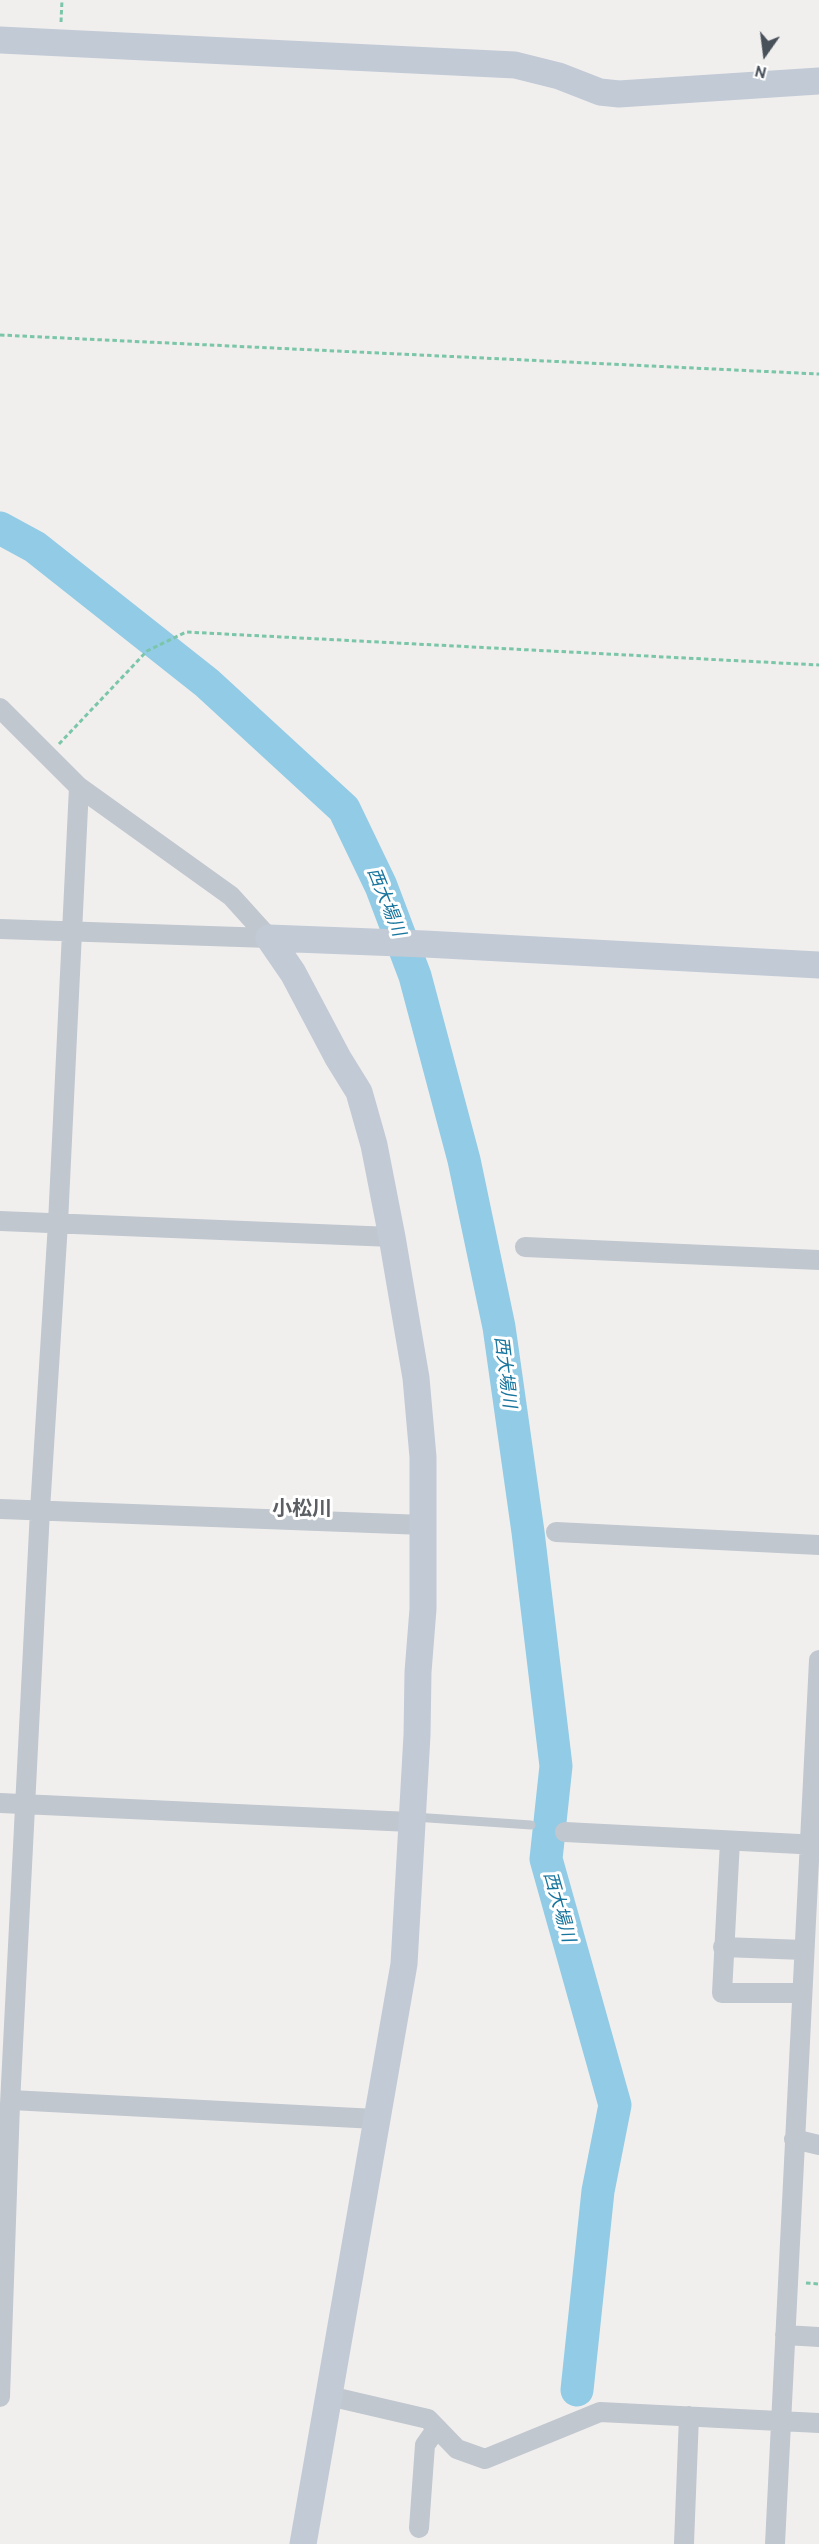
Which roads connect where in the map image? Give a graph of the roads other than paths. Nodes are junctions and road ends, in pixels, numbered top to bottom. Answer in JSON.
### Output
{"nodes":[{"id":1,"x":0,"y":40,"type":"edge"},
{"id":2,"x":819,"y":81,"type":"edge"},
{"id":3,"x":0,"y":708,"type":"edge"},
{"id":4,"x":80,"y":787,"type":"junction"},
{"id":5,"x":0,"y":929,"type":"edge"},
{"id":6,"x":72,"y":932,"type":"junction"},
{"id":7,"x":269,"y":938,"type":"junction"},
{"id":8,"x":819,"y":965,"type":"edge"},
{"id":9,"x":0,"y":1221,"type":"edge"},
{"id":10,"x":58,"y":1223,"type":"junction"},
{"id":11,"x":392,"y":1237,"type":"junction"},
{"id":12,"x":525,"y":1247,"type":"dead end"},
{"id":13,"x":819,"y":1260,"type":"edge"},
{"id":14,"x":0,"y":1509,"type":"edge"},
{"id":15,"x":40,"y":1510,"type":"junction"},
{"id":16,"x":424,"y":1525,"type":"junction"},
{"id":17,"x":556,"y":1532,"type":"dead end"},
{"id":18,"x":819,"y":1545,"type":"edge"},
{"id":19,"x":819,"y":1660,"type":"edge"},
{"id":20,"x":0,"y":1803,"type":"edge"},
{"id":21,"x":25,"y":1804,"type":"junction"},
{"id":22,"x":410,"y":1819,"type":"junction"},
{"id":23,"x":531,"y":1825,"type":"dead end"},
{"id":24,"x":565,"y":1832,"type":"dead end"},
{"id":25,"x":730,"y":1842,"type":"junction"},
{"id":26,"x":814,"y":1845,"type":"edge"},
{"id":27,"x":723,"y":1947,"type":"junction"},
{"id":28,"x":804,"y":1950,"type":"junction"},
{"id":29,"x":801,"y":1994,"type":"junction"},
{"id":30,"x":7,"y":2102,"type":"edge"},
{"id":31,"x":376,"y":2119,"type":"junction"},
{"id":32,"x":794,"y":2139,"type":"junction"},
{"id":33,"x":819,"y":2145,"type":"edge"},
{"id":34,"x":785,"y":2335,"type":"junction"},
{"id":35,"x":819,"y":2337,"type":"edge"},
{"id":36,"x":0,"y":2388,"type":"edge"},
{"id":37,"x":329,"y":2396,"type":"junction"},
{"id":38,"x":0,"y":2397,"type":"edge"},
{"id":39,"x":689,"y":2416,"type":"junction"},
{"id":40,"x":780,"y":2421,"type":"junction"},
{"id":41,"x":819,"y":2423,"type":"edge"},
{"id":42,"x":437,"y":2428,"type":"junction"},
{"id":43,"x":418,"y":2528,"type":"dead end"},
{"id":44,"x":303,"y":2544,"type":"edge"},
{"id":45,"x":684,"y":2544,"type":"edge"},
{"id":46,"x":775,"y":2544,"type":"edge"}],
"edges":[{"from":1,"to":2,"type":"street"},
{"from":3,"to":4,"type":"street"},
{"from":4,"to":6,"type":"street"},
{"from":4,"to":7,"type":"street"},
{"from":5,"to":6,"type":"street"},
{"from":6,"to":7,"type":"street"},
{"from":6,"to":10,"type":"street"},
{"from":7,"to":8,"type":"street"},
{"from":7,"to":11,"type":"street"},
{"from":9,"to":10,"type":"street"},
{"from":10,"to":11,"type":"street"},
{"from":10,"to":15,"type":"street"},
{"from":11,"to":16,"type":"street"},
{"from":12,"to":13,"type":"street"},
{"from":14,"to":15,"type":"street"},
{"from":15,"to":16,"type":"street"},
{"from":15,"to":21,"type":"street"},
{"from":16,"to":22,"type":"street"},
{"from":17,"to":18,"type":"street"},
{"from":19,"to":26,"type":"street"},
{"from":20,"to":21,"type":"street"},
{"from":21,"to":22,"type":"street"},
{"from":21,"to":30,"type":"street"},
{"from":22,"to":23,"type":"lane"},
{"from":22,"to":31,"type":"street"},
{"from":24,"to":25,"type":"street"},
{"from":25,"to":26,"type":"street"},
{"from":25,"to":27,"type":"street"},
{"from":26,"to":28,"type":"street"},
{"from":27,"to":28,"type":"street"},
{"from":27,"to":29,"type":"street"},
{"from":28,"to":29,"type":"street"},
{"from":29,"to":32,"type":"street"},
{"from":30,"to":31,"type":"street"},
{"from":30,"to":36,"type":"street"},
{"from":31,"to":37,"type":"street"},
{"from":32,"to":33,"type":"street"},
{"from":32,"to":34,"type":"street"},
{"from":34,"to":35,"type":"street"},
{"from":34,"to":40,"type":"street"},
{"from":36,"to":38,"type":"street"},
{"from":37,"to":42,"type":"street"},
{"from":37,"to":44,"type":"street"},
{"from":39,"to":40,"type":"street"},
{"from":39,"to":42,"type":"street"},
{"from":39,"to":45,"type":"street"},
{"from":40,"to":41,"type":"street"},
{"from":40,"to":46,"type":"street"},
{"from":42,"to":43,"type":"street"}]}
